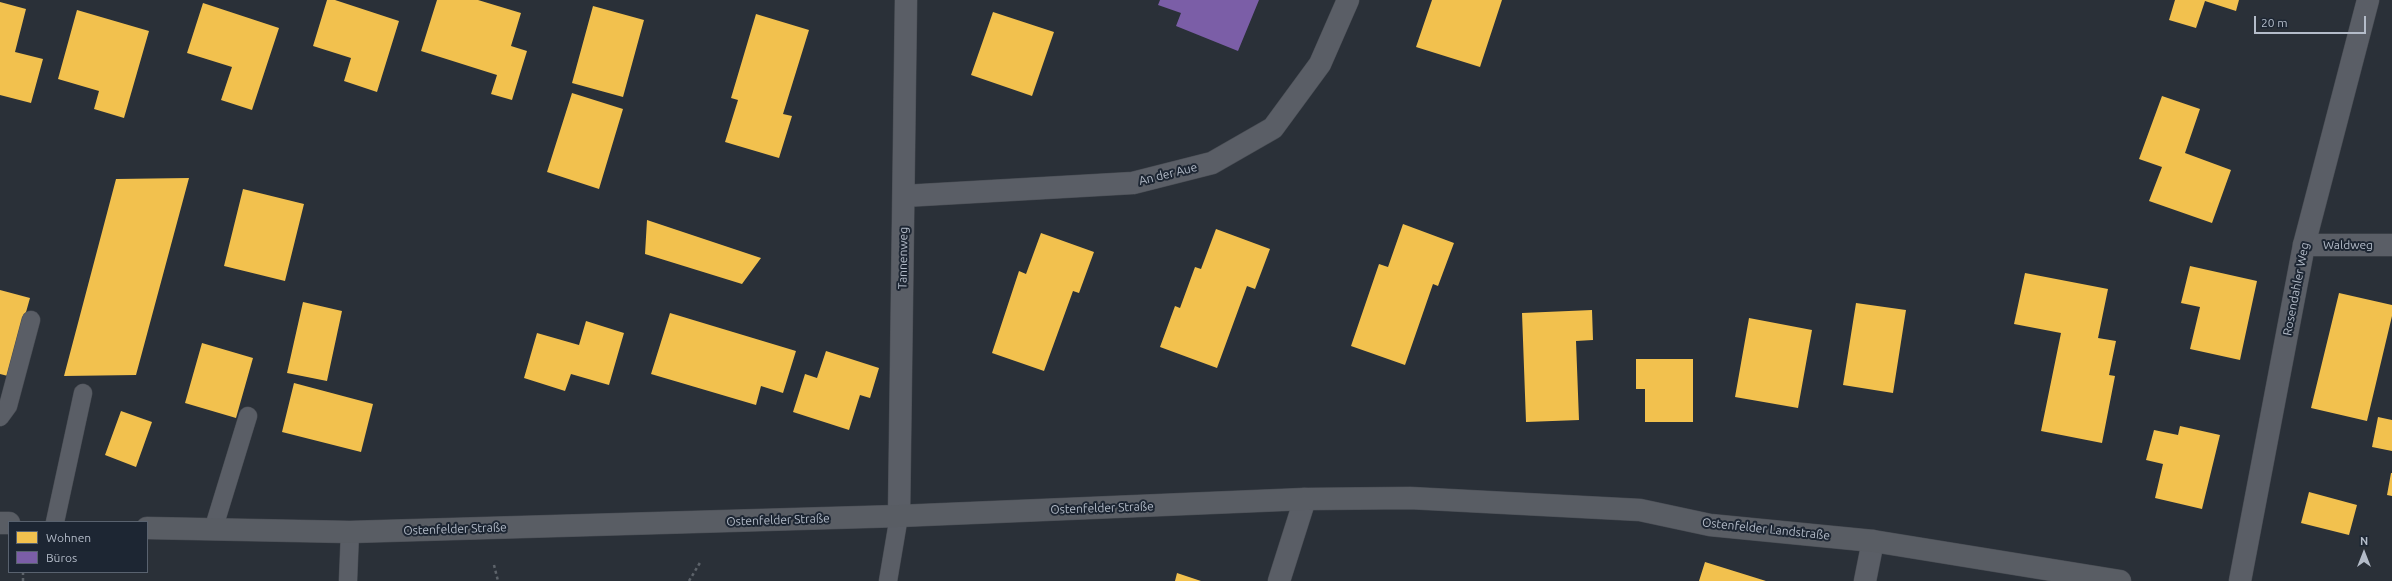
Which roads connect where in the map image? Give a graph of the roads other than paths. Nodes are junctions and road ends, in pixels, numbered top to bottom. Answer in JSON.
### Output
{"nodes":[{"id":1,"x":906,"y":0,"type":"edge"},
{"id":2,"x":1348,"y":0,"type":"edge"},
{"id":3,"x":2368,"y":0,"type":"edge"},
{"id":4,"x":904,"y":196,"type":"junction"},
{"id":5,"x":2392,"y":244,"type":"edge"},
{"id":6,"x":2304,"y":245,"type":"junction"},
{"id":7,"x":31,"y":320,"type":"dead end"},
{"id":8,"x":83,"y":393,"type":"dead end"},
{"id":9,"x":248,"y":416,"type":"dead end"},
{"id":10,"x":0,"y":417,"type":"edge"},
{"id":11,"x":1410,"y":498,"type":"joint"},
{"id":12,"x":1305,"y":499,"type":"junction"},
{"id":13,"x":899,"y":516,"type":"junction"},
{"id":14,"x":55,"y":521,"type":"edge"},
{"id":15,"x":148,"y":528,"type":"edge"},
{"id":16,"x":213,"y":530,"type":"junction"},
{"id":17,"x":350,"y":532,"type":"junction"},
{"id":18,"x":1873,"y":541,"type":"junction"},
{"id":19,"x":348,"y":581,"type":"edge"},
{"id":20,"x":888,"y":581,"type":"edge"},
{"id":21,"x":1278,"y":581,"type":"edge"},
{"id":22,"x":1865,"y":581,"type":"edge"},
{"id":23,"x":2120,"y":581,"type":"edge"},
{"id":24,"x":2240,"y":581,"type":"edge"}],
"edges":[{"from":1,"to":4,"type":"street","name":"Tannenweg"},
{"from":2,"to":4,"type":"street","name":"An der Aue"},
{"from":3,"to":6,"type":"street","name":"Rosendahler Weg"},
{"from":4,"to":13,"type":"street","name":"Tannenweg"},
{"from":5,"to":6,"type":"street","name":"Waldweg"},
{"from":6,"to":24,"type":"street","name":"Rosendahler Weg"},
{"from":7,"to":10,"type":"lane"},
{"from":8,"to":14,"type":"lane"},
{"from":9,"to":16,"type":"lane"},
{"from":11,"to":12,"type":"main road","name":"Ostenfelder Straße"},
{"from":11,"to":18,"type":"main road","name":"Ostenfelder Landstraße"},
{"from":12,"to":13,"type":"main road","name":"Ostenfelder Straße"},
{"from":12,"to":21,"type":"street"},
{"from":13,"to":17,"type":"main road","name":"Ostenfelder Straße"},
{"from":13,"to":20,"type":"lane"},
{"from":15,"to":16,"type":"main road","name":"Ostenfelder Straße"},
{"from":16,"to":17,"type":"main road","name":"Ostenfelder Straße"},
{"from":17,"to":19,"type":"lane"},
{"from":18,"to":22,"type":"street"},
{"from":18,"to":23,"type":"main road","name":"Ostenfelder Landstraße"}]}
